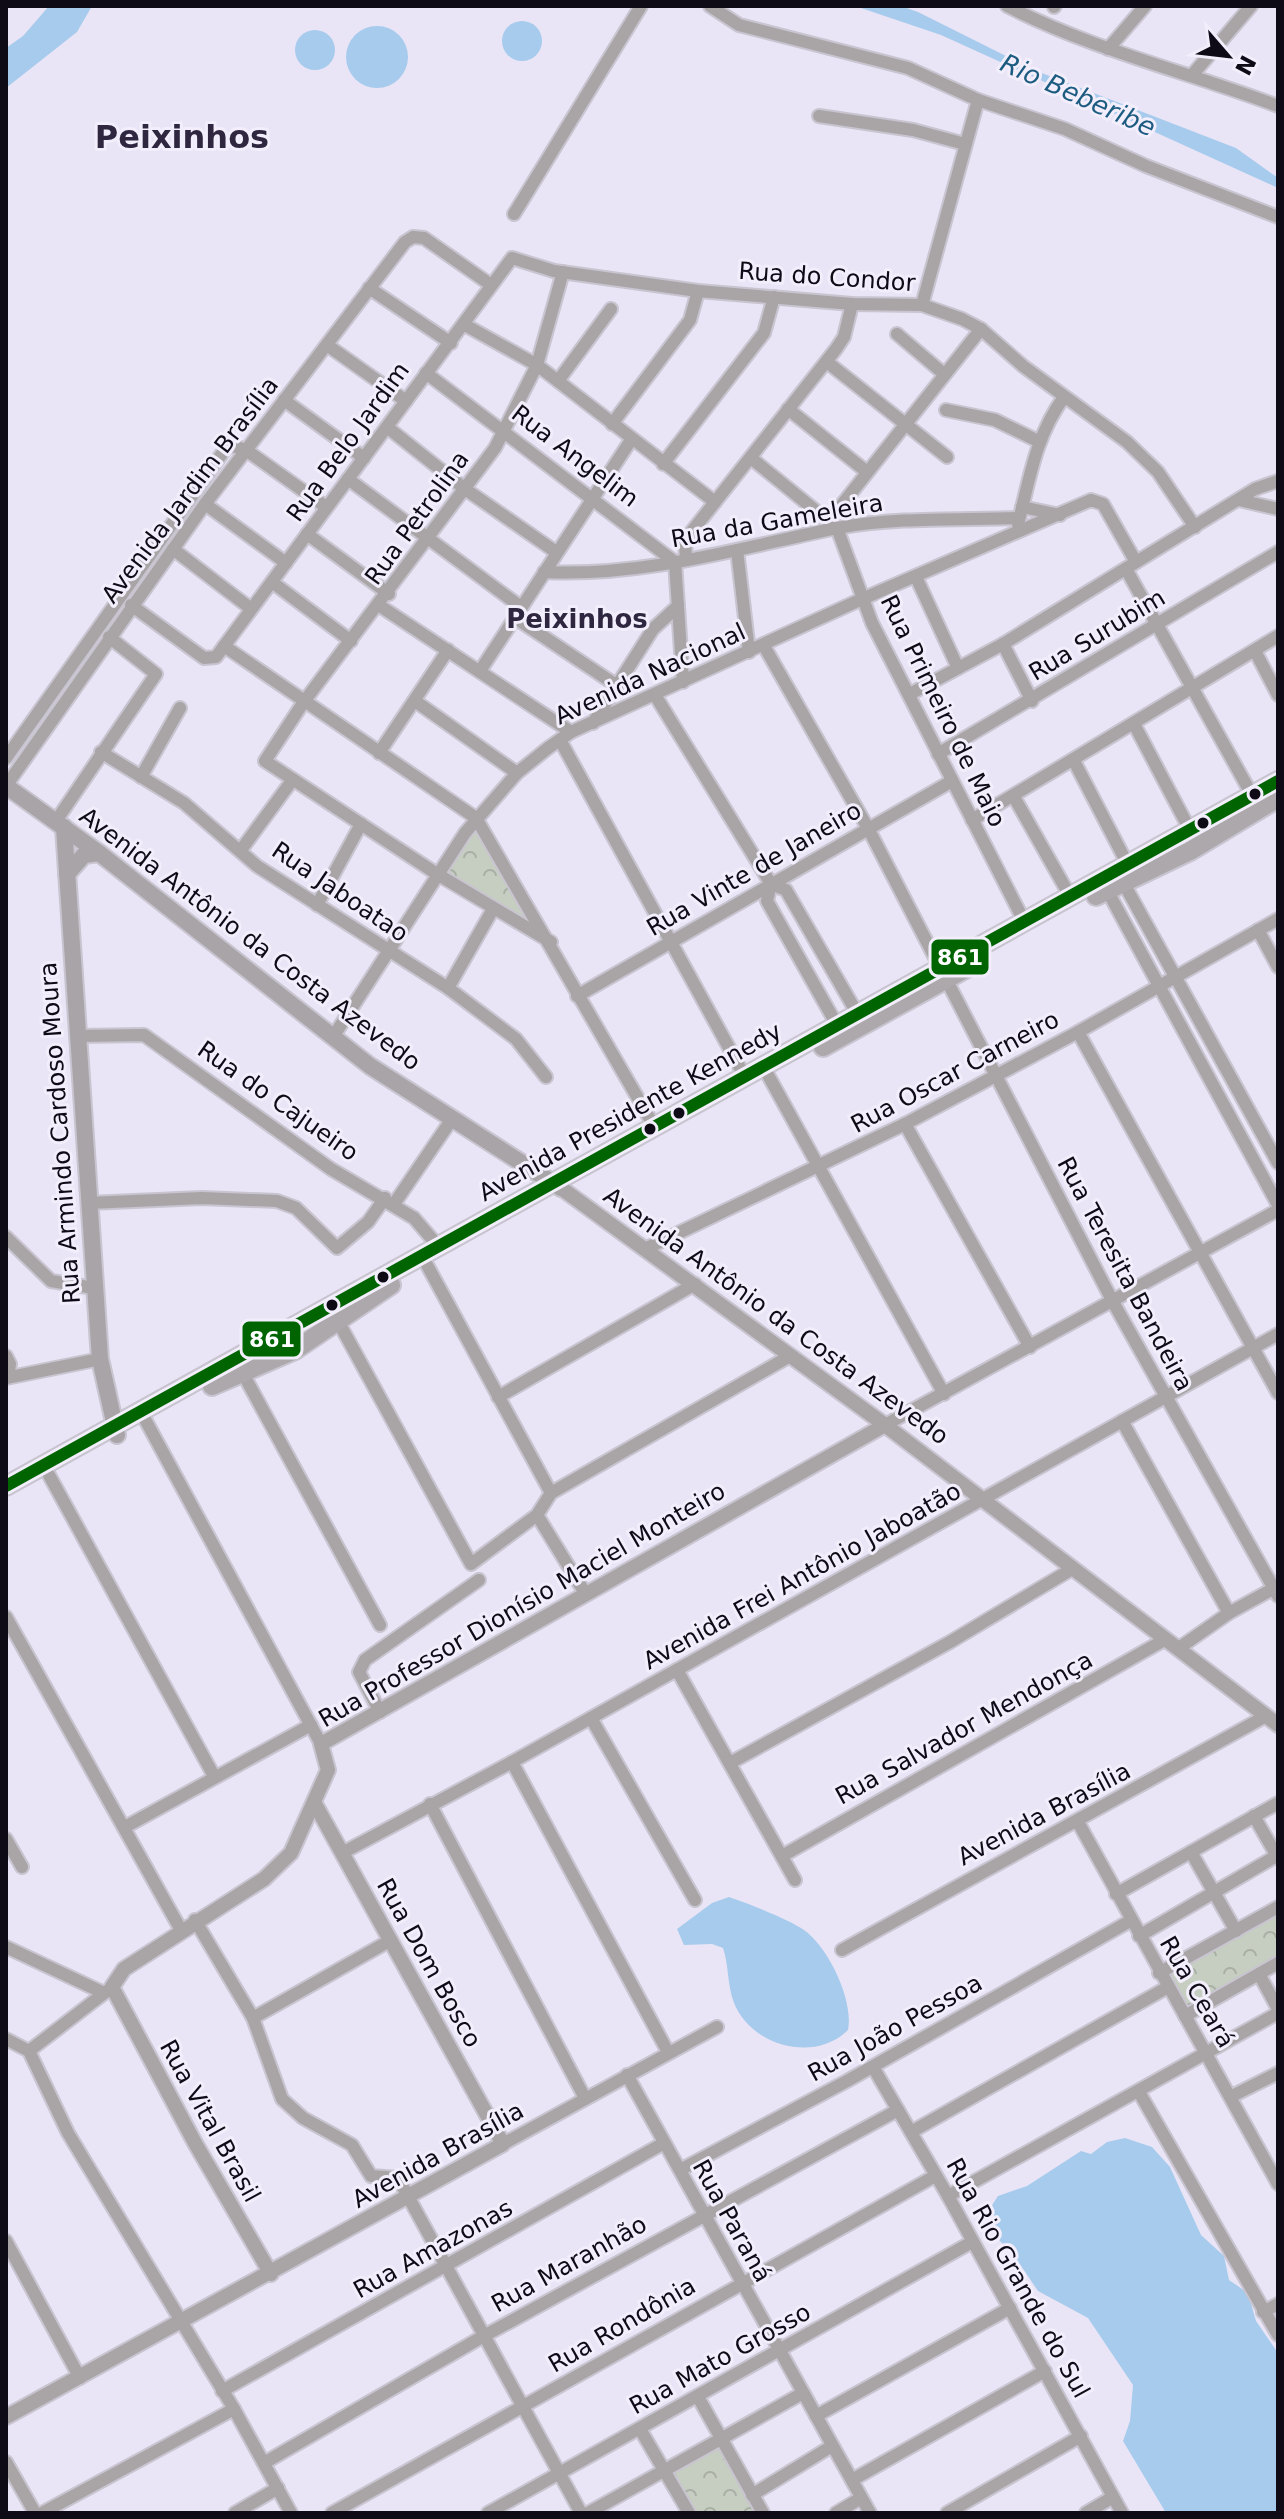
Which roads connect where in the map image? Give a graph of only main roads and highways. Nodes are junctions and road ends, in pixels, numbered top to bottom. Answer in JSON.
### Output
{"nodes":[{"id":1,"x":1278,"y":781,"type":"edge"},
{"id":2,"x":6,"y":786,"type":"edge"},
{"id":3,"x":1278,"y":798,"type":"edge"},
{"id":4,"x":60,"y":824,"type":"junction"},
{"id":5,"x":99,"y":853,"type":"junction"},
{"id":6,"x":67,"y":874,"type":"junction"},
{"id":7,"x":1120,"y":879,"type":"junction"},
{"id":8,"x":941,"y":975,"type":"junction"},
{"id":9,"x":556,"y":1185,"type":"junction"},
{"id":10,"x":143,"y":1416,"type":"junction"},
{"id":11,"x":116,"y":1431,"type":"junction"},
{"id":12,"x":6,"y":1486,"type":"edge"},
{"id":13,"x":6,"y":1498,"type":"edge"}],
"edges":[{"from":1,"to":7,"type":"main road","name":"Avenida Presidente Kennedy"},
{"from":2,"to":4,"type":"main road","name":"Avenida Antônio da Costa Azevedo"},
{"from":3,"to":7,"type":"main road","name":"Avenida Presidente Kennedy"},
{"from":4,"to":5,"type":"main road","name":"Avenida Antônio da Costa Azevedo"},
{"from":4,"to":6,"type":"main road","name":"Rua Armindo Cardoso Moura"},
{"from":5,"to":6,"type":"main road"},
{"from":5,"to":9,"type":"main road","name":"Avenida Antônio da Costa Azevedo"},
{"from":6,"to":11,"type":"main road","name":"Rua Armindo Cardoso Moura"},
{"from":7,"to":8,"type":"main road","name":"Avenida Presidente Kennedy"},
{"from":7,"to":8,"type":"main road","name":"Avenida Presidente Kennedy"},
{"from":8,"to":9,"type":"main road","name":"Avenida Presidente Kennedy"},
{"from":8,"to":9,"type":"main road","name":"Avenida Presidente Kennedy"},
{"from":9,"to":10,"type":"main road","name":"Avenida Presidente Kennedy"},
{"from":9,"to":10,"type":"main road","name":"Avenida Presidente Kennedy"},
{"from":10,"to":11,"type":"main road","name":"Avenida Presidente Kennedy"},
{"from":11,"to":12,"type":"main road","name":"Avenida Presidente Kennedy"},
{"from":11,"to":13,"type":"main road","name":"Avenida Presidente Kennedy"}]}
